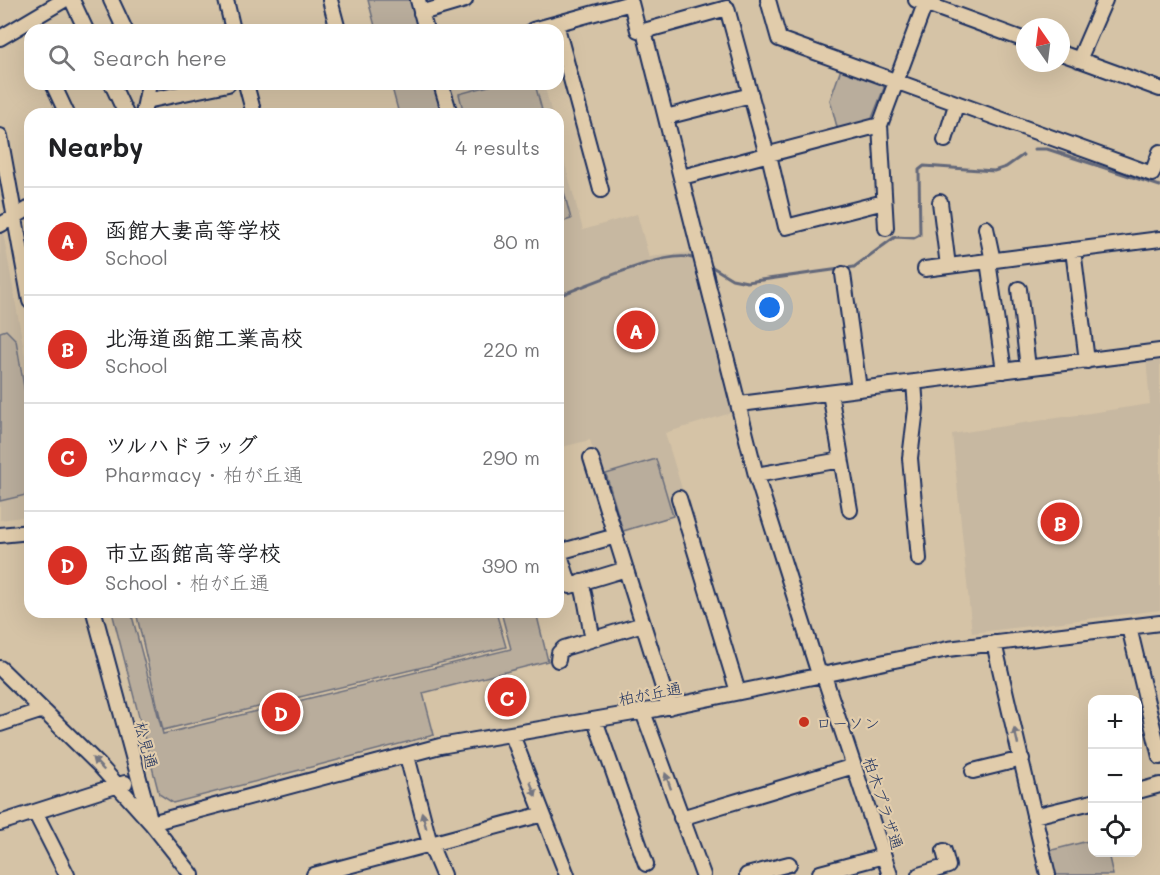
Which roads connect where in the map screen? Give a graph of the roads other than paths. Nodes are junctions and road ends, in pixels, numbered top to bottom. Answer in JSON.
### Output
{"nodes":[{"id":1,"x":64,"y":0,"type":"edge"},
{"id":2,"x":72,"y":0,"type":"edge"},
{"id":3,"x":111,"y":0,"type":"edge"},
{"id":4,"x":226,"y":0,"type":"edge"},
{"id":5,"x":330,"y":0,"type":"edge"},
{"id":6,"x":465,"y":0,"type":"edge"},
{"id":7,"x":768,"y":0,"type":"edge"},
{"id":8,"x":1105,"y":0,"type":"edge"},
{"id":9,"x":920,"y":2,"type":"edge"},
{"id":10,"x":420,"y":6,"type":"edge"},
{"id":11,"x":33,"y":24,"type":"edge"},
{"id":12,"x":83,"y":24,"type":"edge"},
{"id":13,"x":122,"y":24,"type":"edge"},
{"id":14,"x":232,"y":24,"type":"edge"},
{"id":15,"x":336,"y":24,"type":"edge"},
{"id":16,"x":424,"y":24,"type":"edge"},
{"id":17,"x":564,"y":26,"type":"edge"},
{"id":18,"x":24,"y":30,"type":"edge"},
{"id":19,"x":644,"y":31,"type":"junction"},
{"id":20,"x":1016,"y":37,"type":"edge"},
{"id":21,"x":0,"y":38,"type":"edge"},
{"id":22,"x":564,"y":54,"type":"edge"},
{"id":23,"x":1070,"y":56,"type":"edge"},
{"id":24,"x":1079,"y":60,"type":"junction"},
{"id":25,"x":896,"y":82,"type":"junction"},
{"id":26,"x":56,"y":90,"type":"edge"},
{"id":27,"x":115,"y":90,"type":"edge"},
{"id":28,"x":148,"y":90,"type":"edge"},
{"id":29,"x":206,"y":90,"type":"edge"},
{"id":30,"x":248,"y":90,"type":"edge"},
{"id":31,"x":443,"y":90,"type":"edge"},
{"id":32,"x":1160,"y":90,"type":"edge"},
{"id":33,"x":751,"y":95,"type":"junction"},
{"id":34,"x":956,"y":105,"type":"junction"},
{"id":35,"x":144,"y":107,"type":"edge"},
{"id":36,"x":64,"y":108,"type":"edge"},
{"id":37,"x":123,"y":108,"type":"edge"},
{"id":38,"x":252,"y":108,"type":"edge"},
{"id":39,"x":448,"y":108,"type":"edge"},
{"id":40,"x":666,"y":117,"type":"junction"},
{"id":41,"x":880,"y":125,"type":"junction"},
{"id":42,"x":0,"y":136,"type":"edge"},
{"id":43,"x":945,"y":140,"type":"dead end"},
{"id":44,"x":1160,"y":152,"type":"edge"},
{"id":45,"x":768,"y":155,"type":"junction"},
{"id":46,"x":682,"y":177,"type":"junction"},
{"id":47,"x":601,"y":190,"type":"dead end"},
{"id":48,"x":884,"y":202,"type":"junction"},
{"id":49,"x":940,"y":202,"type":"dead end"},
{"id":50,"x":24,"y":212,"type":"edge"},
{"id":51,"x":15,"y":218,"type":"junction"},
{"id":52,"x":0,"y":225,"type":"edge"},
{"id":53,"x":886,"y":228,"type":"dead end"},
{"id":54,"x":986,"y":228,"type":"dead end"},
{"id":55,"x":1160,"y":240,"type":"edge"},
{"id":56,"x":1073,"y":250,"type":"junction"},
{"id":57,"x":990,"y":261,"type":"junction"},
{"id":58,"x":948,"y":266,"type":"junction"},
{"id":59,"x":24,"y":268,"type":"edge"},
{"id":60,"x":925,"y":269,"type":"dead end"},
{"id":61,"x":843,"y":274,"type":"dead end"},
{"id":62,"x":1019,"y":289,"type":"dead end"},
{"id":63,"x":1160,"y":351,"type":"edge"},
{"id":64,"x":1087,"y":360,"type":"junction"},
{"id":65,"x":1028,"y":368,"type":"junction"},
{"id":66,"x":1004,"y":371,"type":"junction"},
{"id":67,"x":914,"y":382,"type":"junction"},
{"id":68,"x":860,"y":389,"type":"junction"},
{"id":69,"x":830,"y":393,"type":"junction"},
{"id":70,"x":740,"y":404,"type":"junction"},
{"id":71,"x":591,"y":458,"type":"dead end"},
{"id":72,"x":841,"y":460,"type":"junction"},
{"id":73,"x":756,"y":475,"type":"junction"},
{"id":74,"x":679,"y":498,"type":"dead end"},
{"id":75,"x":850,"y":510,"type":"dead end"},
{"id":76,"x":24,"y":533,"type":"edge"},
{"id":77,"x":0,"y":536,"type":"edge"},
{"id":78,"x":615,"y":536,"type":"junction"},
{"id":79,"x":564,"y":551,"type":"edge"},
{"id":80,"x":919,"y":559,"type":"dead end"},
{"id":81,"x":564,"y":567,"type":"edge"},
{"id":82,"x":626,"y":569,"type":"junction"},
{"id":83,"x":581,"y":582,"type":"junction"},
{"id":84,"x":95,"y":618,"type":"edge"},
{"id":85,"x":1160,"y":623,"type":"edge"},
{"id":86,"x":643,"y":624,"type":"junction"},
{"id":87,"x":1129,"y":627,"type":"junction"},
{"id":88,"x":593,"y":639,"type":"junction"},
{"id":89,"x":994,"y":643,"type":"junction"},
{"id":90,"x":558,"y":660,"type":"dead end"},
{"id":91,"x":0,"y":668,"type":"edge"},
{"id":92,"x":821,"y":674,"type":"junction"},
{"id":93,"x":738,"y":692,"type":"junction"},
{"id":94,"x":669,"y":707,"type":"junction"},
{"id":95,"x":44,"y":710,"type":"junction"},
{"id":96,"x":643,"y":712,"type":"junction"},
{"id":97,"x":595,"y":720,"type":"junction"},
{"id":98,"x":0,"y":724,"type":"edge"},
{"id":99,"x":512,"y":735,"type":"junction"},
{"id":100,"x":406,"y":756,"type":"junction"},
{"id":101,"x":1160,"y":757,"type":"edge"},
{"id":102,"x":1022,"y":759,"type":"junction"},
{"id":103,"x":854,"y":766,"type":"junction"},
{"id":104,"x":973,"y":771,"type":"dead end"},
{"id":105,"x":139,"y":779,"type":"junction"},
{"id":106,"x":1160,"y":785,"type":"edge"},
{"id":107,"x":118,"y":786,"type":"junction"},
{"id":108,"x":1142,"y":790,"type":"edge"},
{"id":109,"x":1088,"y":803,"type":"edge"},
{"id":110,"x":35,"y":812,"type":"junction"},
{"id":111,"x":543,"y":814,"type":"junction"},
{"id":112,"x":1034,"y":816,"type":"junction"},
{"id":113,"x":681,"y":818,"type":"junction"},
{"id":114,"x":0,"y":823,"type":"edge"},
{"id":115,"x":151,"y":823,"type":"junction"},
{"id":116,"x":430,"y":844,"type":"junction"},
{"id":117,"x":944,"y":851,"type":"dead end"},
{"id":118,"x":884,"y":856,"type":"junction"},
{"id":119,"x":646,"y":864,"type":"dead end"},
{"id":120,"x":789,"y":864,"type":"dead end"},
{"id":121,"x":820,"y":873,"type":"dead end"},
{"id":122,"x":317,"y":874,"type":"edge"},
{"id":123,"x":699,"y":874,"type":"edge"},
{"id":124,"x":67,"y":875,"type":"edge"},
{"id":125,"x":192,"y":875,"type":"edge"},
{"id":126,"x":443,"y":875,"type":"edge"},
{"id":127,"x":567,"y":875,"type":"edge"},
{"id":128,"x":747,"y":875,"type":"edge"},
{"id":129,"x":890,"y":875,"type":"edge"},
{"id":130,"x":919,"y":875,"type":"edge"},
{"id":131,"x":1048,"y":875,"type":"edge"}],
"edges":[{"from":1,"to":11,"type":"street"},
{"from":2,"to":12,"type":"street"},
{"from":3,"to":13,"type":"street"},
{"from":4,"to":14,"type":"street"},
{"from":5,"to":15,"type":"street"},
{"from":6,"to":10,"type":"street"},
{"from":7,"to":25,"type":"street"},
{"from":8,"to":24,"type":"street"},
{"from":9,"to":20,"type":"street"},
{"from":9,"to":25,"type":"street"},
{"from":10,"to":16,"type":"street"},
{"from":17,"to":19,"type":"street","name":"柏木プラザ通"},
{"from":18,"to":21,"type":"street"},
{"from":19,"to":33,"type":"street"},
{"from":19,"to":40,"type":"street","name":"柏木プラザ通"},
{"from":22,"to":47,"type":"street"},
{"from":23,"to":24,"type":"street"},
{"from":24,"to":32,"type":"street"},
{"from":25,"to":34,"type":"street"},
{"from":25,"to":41,"type":"street"},
{"from":26,"to":36,"type":"street"},
{"from":27,"to":37,"type":"street"},
{"from":28,"to":35,"type":"street"},
{"from":29,"to":35,"type":"street"},
{"from":30,"to":38,"type":"street"},
{"from":31,"to":39,"type":"street"},
{"from":33,"to":40,"type":"street"},
{"from":33,"to":45,"type":"street"},
{"from":34,"to":43,"type":"street"},
{"from":34,"to":44,"type":"street"},
{"from":40,"to":46,"type":"street","name":"柏木プラザ通"},
{"from":41,"to":45,"type":"street"},
{"from":41,"to":48,"type":"street"},
{"from":42,"to":51,"type":"street"},
{"from":45,"to":46,"type":"street"},
{"from":45,"to":48,"type":"street"},
{"from":46,"to":70,"type":"street","name":"柏木プラザ通"},
{"from":48,"to":53,"type":"street"},
{"from":49,"to":58,"type":"street"},
{"from":50,"to":51,"type":"street"},
{"from":51,"to":52,"type":"street"},
{"from":51,"to":59,"type":"street"},
{"from":54,"to":57,"type":"street"},
{"from":55,"to":56,"type":"street"},
{"from":56,"to":57,"type":"street"},
{"from":56,"to":64,"type":"street"},
{"from":57,"to":58,"type":"street"},
{"from":57,"to":66,"type":"street"},
{"from":58,"to":60,"type":"street"},
{"from":61,"to":68,"type":"street"},
{"from":62,"to":65,"type":"street"},
{"from":63,"to":64,"type":"street"},
{"from":64,"to":65,"type":"street"},
{"from":65,"to":66,"type":"street"},
{"from":66,"to":67,"type":"street"},
{"from":67,"to":68,"type":"street"},
{"from":67,"to":80,"type":"street"},
{"from":68,"to":69,"type":"street"},
{"from":69,"to":70,"type":"street"},
{"from":69,"to":72,"type":"street"},
{"from":70,"to":73,"type":"street","name":"柏木プラザ通"},
{"from":71,"to":78,"type":"street"},
{"from":72,"to":73,"type":"street"},
{"from":72,"to":75,"type":"street"},
{"from":73,"to":92,"type":"street","name":"柏木プラザ通"},
{"from":74,"to":93,"type":"street"},
{"from":76,"to":77,"type":"street"},
{"from":78,"to":79,"type":"street"},
{"from":78,"to":82,"type":"street"},
{"from":81,"to":83,"type":"street"},
{"from":82,"to":83,"type":"street"},
{"from":82,"to":86,"type":"street"},
{"from":83,"to":88,"type":"street"},
{"from":84,"to":105,"type":"street","name":"松見通"},
{"from":85,"to":87,"type":"street","name":"柏が丘通"},
{"from":86,"to":88,"type":"street"},
{"from":86,"to":94,"type":"street"},
{"from":87,"to":89,"type":"street","name":"柏が丘通"},
{"from":87,"to":101,"type":"street"},
{"from":88,"to":90,"type":"street"},
{"from":89,"to":92,"type":"street","name":"柏が丘通"},
{"from":102,"to":89,"type":"street","one_way":true},
{"from":91,"to":95,"type":"street"},
{"from":92,"to":93,"type":"street","name":"柏が丘通"},
{"from":92,"to":103,"type":"street","name":"柏木プラザ通"},
{"from":93,"to":94,"type":"street","name":"柏が丘通"},
{"from":94,"to":96,"type":"street","name":"柏が丘通"},
{"from":95,"to":98,"type":"street"},
{"from":107,"to":95,"type":"street","one_way":true},
{"from":96,"to":97,"type":"street","name":"柏が丘通"},
{"from":113,"to":96,"type":"street","one_way":true},
{"from":97,"to":99,"type":"street","name":"柏が丘通"},
{"from":97,"to":119,"type":"street"},
{"from":99,"to":100,"type":"street","name":"柏が丘通"},
{"from":99,"to":111,"type":"street","one_way":true},
{"from":100,"to":115,"type":"street","name":"柏が丘通"},
{"from":116,"to":100,"type":"street","one_way":true},
{"from":102,"to":104,"type":"street"},
{"from":102,"to":112,"type":"street"},
{"from":103,"to":113,"type":"street"},
{"from":103,"to":118,"type":"street","name":"柏木プラザ通"},
{"from":105,"to":107,"type":"street"},
{"from":105,"to":115,"type":"street","name":"松見通"},
{"from":106,"to":108,"type":"street"},
{"from":107,"to":110,"type":"street"},
{"from":107,"to":115,"type":"street"},
{"from":109,"to":112,"type":"street"},
{"from":110,"to":114,"type":"street"},
{"from":110,"to":124,"type":"street"},
{"from":111,"to":116,"type":"street"},
{"from":111,"to":127,"type":"street"},
{"from":112,"to":131,"type":"street"},
{"from":113,"to":123,"type":"street"},
{"from":115,"to":125,"type":"street","name":"松見通"},
{"from":116,"to":122,"type":"street"},
{"from":116,"to":126,"type":"street"},
{"from":117,"to":130,"type":"street"},
{"from":118,"to":121,"type":"street"},
{"from":118,"to":129,"type":"street","name":"柏木プラザ通"},
{"from":120,"to":128,"type":"street"}]}
